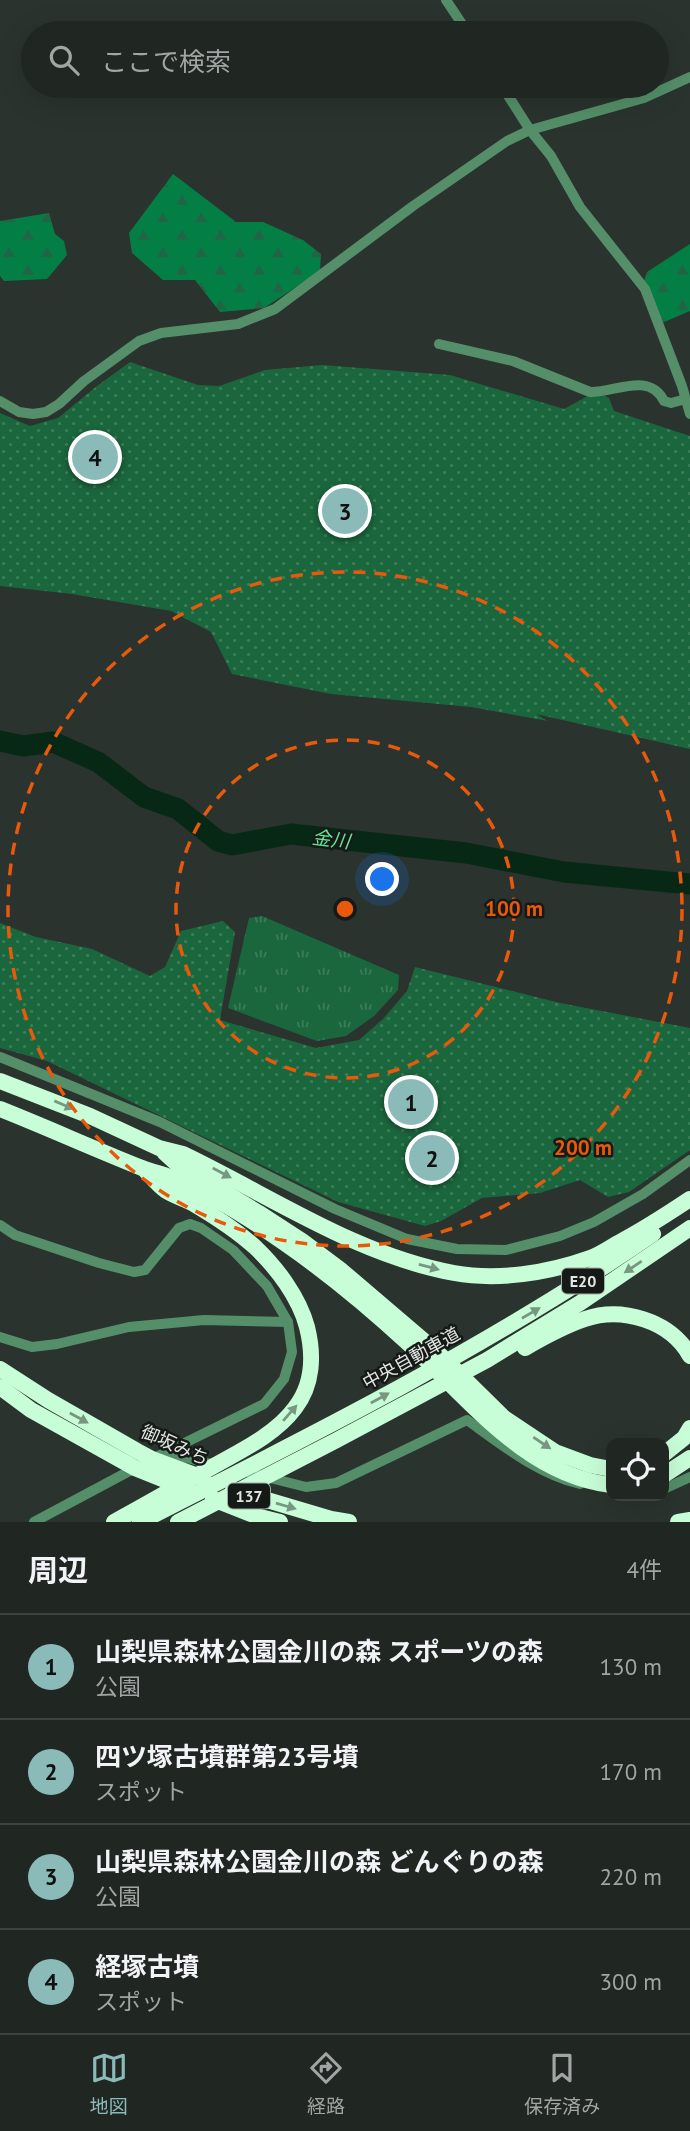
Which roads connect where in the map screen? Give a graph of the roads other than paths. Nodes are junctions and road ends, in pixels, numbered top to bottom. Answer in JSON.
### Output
{"nodes":[{"id":1,"x":446,"y":0,"type":"edge"},
{"id":2,"x":460,"y":21,"type":"edge"},
{"id":3,"x":690,"y":77,"type":"edge"},
{"id":4,"x":669,"y":87,"type":"edge"},
{"id":5,"x":510,"y":98,"type":"edge"},
{"id":6,"x":644,"y":98,"type":"edge"},
{"id":7,"x":530,"y":130,"type":"junction"},
{"id":8,"x":439,"y":344,"type":"dead end"},
{"id":9,"x":686,"y":384,"type":"edge"},
{"id":10,"x":686,"y":399,"type":"junction"},
{"id":11,"x":0,"y":401,"type":"edge"},
{"id":12,"x":690,"y":414,"type":"edge"},
{"id":13,"x":0,"y":1057,"type":"edge"},
{"id":14,"x":0,"y":1081,"type":"edge"},
{"id":15,"x":0,"y":1089,"type":"edge"},
{"id":16,"x":40,"y":1095,"type":"junction"},
{"id":17,"x":0,"y":1109,"type":"edge"},
{"id":18,"x":159,"y":1148,"type":"junction"},
{"id":19,"x":690,"y":1160,"type":"edge"},
{"id":20,"x":143,"y":1169,"type":"junction"},
{"id":21,"x":690,"y":1199,"type":"edge"},
{"id":22,"x":690,"y":1209,"type":"edge"},
{"id":23,"x":0,"y":1226,"type":"edge"},
{"id":24,"x":690,"y":1228,"type":"edge"},
{"id":25,"x":288,"y":1322,"type":"junction"},
{"id":26,"x":0,"y":1337,"type":"edge"},
{"id":27,"x":690,"y":1356,"type":"edge"},
{"id":28,"x":492,"y":1362,"type":"junction"},
{"id":29,"x":0,"y":1364,"type":"edge"},
{"id":30,"x":0,"y":1369,"type":"edge"},
{"id":31,"x":0,"y":1387,"type":"edge"},
{"id":32,"x":0,"y":1396,"type":"edge"},
{"id":33,"x":48,"y":1400,"type":"junction"},
{"id":34,"x":31,"y":1410,"type":"junction"},
{"id":35,"x":690,"y":1428,"type":"edge"},
{"id":36,"x":669,"y":1450,"type":"edge"},
{"id":37,"x":158,"y":1456,"type":"junction"},
{"id":38,"x":690,"y":1458,"type":"edge"},
{"id":39,"x":135,"y":1468,"type":"junction"},
{"id":40,"x":606,"y":1468,"type":"edge"},
{"id":41,"x":669,"y":1472,"type":"edge"},
{"id":42,"x":690,"y":1477,"type":"edge"},
{"id":43,"x":606,"y":1484,"type":"edge"},
{"id":44,"x":669,"y":1487,"type":"edge"},
{"id":45,"x":606,"y":1491,"type":"edge"},
{"id":46,"x":185,"y":1518,"type":"edge"},
{"id":47,"x":250,"y":1519,"type":"edge"},
{"id":48,"x":690,"y":1521,"type":"edge"},
{"id":49,"x":34,"y":1522,"type":"edge"},
{"id":50,"x":114,"y":1522,"type":"edge"},
{"id":51,"x":140,"y":1522,"type":"edge"},
{"id":52,"x":280,"y":1522,"type":"edge"},
{"id":53,"x":349,"y":1522,"type":"edge"},
{"id":54,"x":678,"y":1522,"type":"edge"}],
"edges":[{"from":1,"to":2,"type":"street"},
{"from":3,"to":4,"type":"street"},
{"from":5,"to":7,"type":"street"},
{"from":6,"to":7,"type":"street"},
{"from":7,"to":9,"type":"street"},
{"from":7,"to":11,"type":"street"},
{"from":8,"to":10,"type":"street"},
{"from":9,"to":10,"type":"street"},
{"from":10,"to":12,"type":"street"},
{"from":13,"to":19,"type":"street"},
{"from":14,"to":16,"type":"highway"},
{"from":15,"to":16,"type":"highway"},
{"from":16,"to":18,"type":"highway","one_way":true},
{"from":17,"to":20,"type":"highway"},
{"from":18,"to":21,"type":"highway","one_way":true},
{"from":18,"to":40,"type":"highway","one_way":true},
{"from":20,"to":43,"type":"highway"},
{"from":50,"to":20,"type":"highway","one_way":true},
{"from":51,"to":22,"type":"highway","name":"中央自動車道","number":"E20","one_way":true},
{"from":23,"to":25,"type":"street"},
{"from":24,"to":28,"type":"highway","number":"E20","one_way":true},
{"from":25,"to":26,"type":"street"},
{"from":25,"to":37,"type":"street"},
{"from":27,"to":28,"type":"highway"},
{"from":28,"to":46,"type":"highway"},
{"from":29,"to":33,"type":"highway"},
{"from":30,"to":33,"type":"highway","name":"御坂みち","number":"137"},
{"from":31,"to":34,"type":"highway","name":"御坂みち","number":"137"},
{"from":32,"to":34,"type":"highway"},
{"from":33,"to":37,"type":"highway","name":"御坂みち","number":"137","one_way":true},
{"from":34,"to":39,"type":"highway","name":"御坂みち","number":"137"},
{"from":35,"to":36,"type":"highway"},
{"from":37,"to":39,"type":"street"},
{"from":37,"to":45,"type":"street"},
{"from":37,"to":53,"type":"highway","name":"御坂みち","number":"137","one_way":true},
{"from":38,"to":41,"type":"highway"},
{"from":39,"to":47,"type":"highway","name":"御坂みち","number":"137"},
{"from":39,"to":49,"type":"street"},
{"from":42,"to":44,"type":"street"},
{"from":47,"to":52,"type":"highway","name":"御坂みち","number":"137"},
{"from":48,"to":54,"type":"highway"}]}
